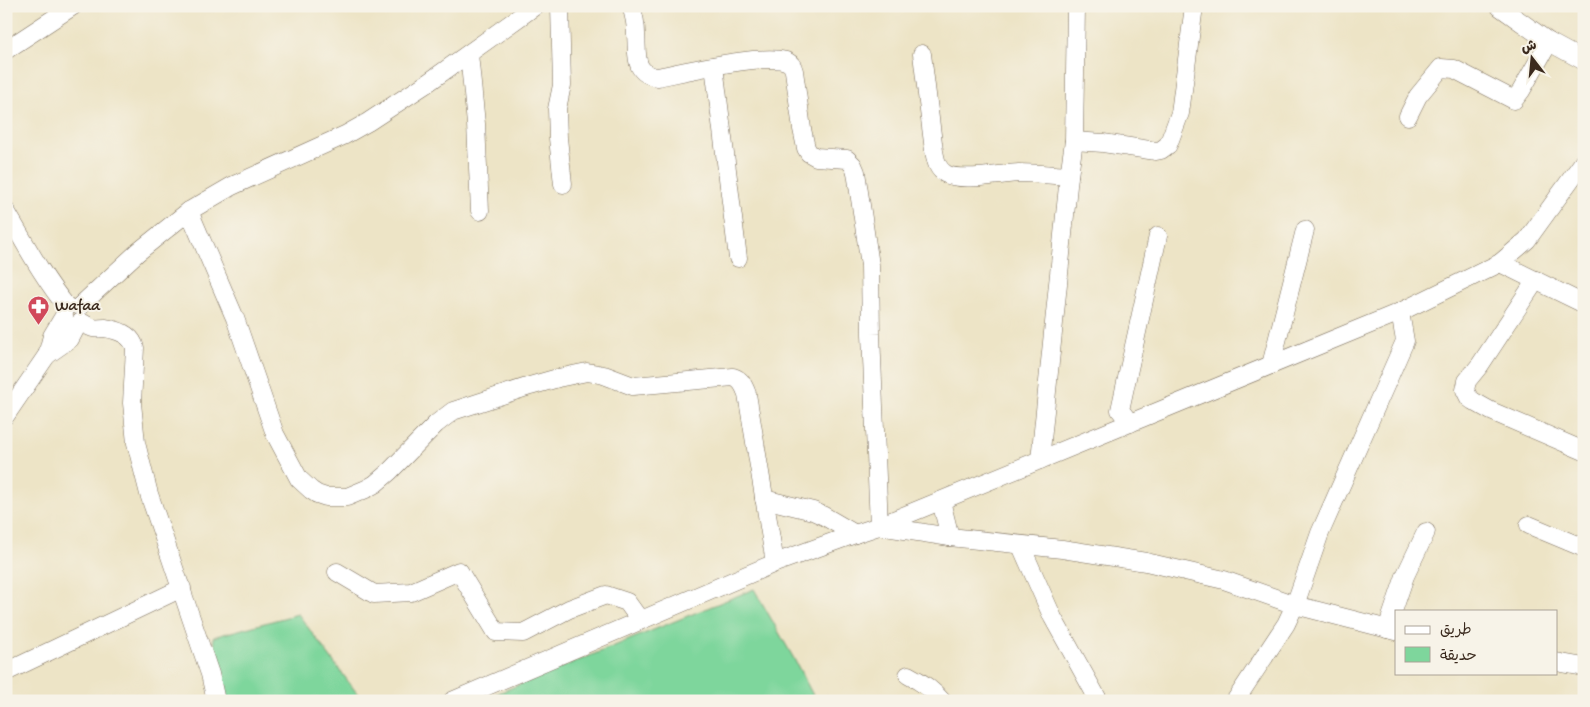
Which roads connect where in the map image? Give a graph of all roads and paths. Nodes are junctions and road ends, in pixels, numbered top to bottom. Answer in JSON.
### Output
{"nodes":[{"id":1,"x":73,"y":6,"type":"edge"},
{"id":2,"x":535,"y":6,"type":"edge"},
{"id":3,"x":560,"y":6,"type":"edge"},
{"id":4,"x":631,"y":6,"type":"edge"},
{"id":5,"x":1076,"y":6,"type":"edge"},
{"id":6,"x":1194,"y":6,"type":"edge"},
{"id":7,"x":1500,"y":7,"type":"edge"},
{"id":8,"x":1549,"y":42,"type":"junction"},
{"id":9,"x":6,"y":50,"type":"edge"},
{"id":10,"x":469,"y":54,"type":"junction"},
{"id":11,"x":922,"y":54,"type":"dead end"},
{"id":12,"x":1584,"y":61,"type":"edge"},
{"id":13,"x":714,"y":66,"type":"junction"},
{"id":14,"x":1408,"y":116,"type":"dead end"},
{"id":15,"x":1074,"y":141,"type":"junction"},
{"id":16,"x":1584,"y":161,"type":"edge"},
{"id":17,"x":1069,"y":176,"type":"junction"},
{"id":18,"x":563,"y":184,"type":"dead end"},
{"id":19,"x":6,"y":211,"type":"edge"},
{"id":20,"x":189,"y":211,"type":"junction"},
{"id":21,"x":480,"y":211,"type":"dead end"},
{"id":22,"x":1305,"y":230,"type":"dead end"},
{"id":23,"x":1158,"y":236,"type":"dead end"},
{"id":24,"x":738,"y":258,"type":"dead end"},
{"id":25,"x":1500,"y":263,"type":"junction"},
{"id":26,"x":1536,"y":280,"type":"junction"},
{"id":27,"x":1584,"y":304,"type":"edge"},
{"id":28,"x":1400,"y":312,"type":"junction"},
{"id":29,"x":76,"y":315,"type":"junction"},
{"id":30,"x":1271,"y":365,"type":"junction"},
{"id":31,"x":6,"y":415,"type":"edge"},
{"id":32,"x":1130,"y":423,"type":"junction"},
{"id":33,"x":1584,"y":451,"type":"edge"},
{"id":34,"x":1040,"y":460,"type":"junction"},
{"id":35,"x":764,"y":499,"type":"junction"},
{"id":36,"x":941,"y":501,"type":"junction"},
{"id":37,"x":1529,"y":525,"type":"dead end"},
{"id":38,"x":879,"y":526,"type":"junction"},
{"id":39,"x":1426,"y":532,"type":"dead end"},
{"id":40,"x":855,"y":534,"type":"junction"},
{"id":41,"x":950,"y":537,"type":"junction"},
{"id":42,"x":1022,"y":546,"type":"junction"},
{"id":43,"x":1584,"y":548,"type":"edge"},
{"id":44,"x":775,"y":563,"type":"junction"},
{"id":45,"x":337,"y":572,"type":"dead end"},
{"id":46,"x":182,"y":588,"type":"junction"},
{"id":47,"x":1295,"y":605,"type":"junction"},
{"id":48,"x":1396,"y":610,"type":"edge"},
{"id":49,"x":1395,"y":615,"type":"edge"},
{"id":50,"x":640,"y":620,"type":"junction"},
{"id":51,"x":1391,"y":630,"type":"edge"},
{"id":52,"x":1558,"y":662,"type":"edge"},
{"id":53,"x":1584,"y":667,"type":"edge"},
{"id":54,"x":6,"y":672,"type":"edge"},
{"id":55,"x":908,"y":675,"type":"dead end"},
{"id":56,"x":216,"y":701,"type":"edge"},
{"id":57,"x":452,"y":701,"type":"edge"},
{"id":58,"x":942,"y":701,"type":"edge"},
{"id":59,"x":1099,"y":701,"type":"edge"},
{"id":60,"x":1236,"y":701,"type":"edge"}],
"edges":[{"from":1,"to":9,"type":"street"},
{"from":2,"to":10,"type":"street"},
{"from":3,"to":18,"type":"street"},
{"from":4,"to":13,"type":"street"},
{"from":5,"to":15,"type":"street"},
{"from":6,"to":15,"type":"street"},
{"from":7,"to":8,"type":"street"},
{"from":8,"to":12,"type":"street"},
{"from":8,"to":14,"type":"street"},
{"from":10,"to":20,"type":"street"},
{"from":10,"to":21,"type":"street"},
{"from":11,"to":17,"type":"street"},
{"from":13,"to":24,"type":"street"},
{"from":13,"to":38,"type":"street"},
{"from":15,"to":17,"type":"street"},
{"from":16,"to":25,"type":"street"},
{"from":17,"to":34,"type":"street"},
{"from":19,"to":29,"type":"street"},
{"from":20,"to":29,"type":"street"},
{"from":20,"to":35,"type":"street"},
{"from":22,"to":30,"type":"street"},
{"from":23,"to":32,"type":"street"},
{"from":25,"to":26,"type":"street"},
{"from":25,"to":28,"type":"street"},
{"from":26,"to":27,"type":"street"},
{"from":26,"to":33,"type":"street"},
{"from":28,"to":30,"type":"street"},
{"from":28,"to":47,"type":"street"},
{"from":29,"to":31,"type":"street"},
{"from":29,"to":46,"type":"street"},
{"from":30,"to":32,"type":"street"},
{"from":32,"to":34,"type":"street"},
{"from":34,"to":36,"type":"street"},
{"from":35,"to":40,"type":"street"},
{"from":35,"to":44,"type":"street"},
{"from":36,"to":38,"type":"street"},
{"from":36,"to":41,"type":"street"},
{"from":37,"to":43,"type":"street"},
{"from":38,"to":40,"type":"street"},
{"from":38,"to":41,"type":"street"},
{"from":39,"to":48,"type":"street"},
{"from":40,"to":44,"type":"street"},
{"from":41,"to":42,"type":"street"},
{"from":42,"to":47,"type":"street"},
{"from":42,"to":59,"type":"street"},
{"from":44,"to":50,"type":"street"},
{"from":45,"to":50,"type":"street"},
{"from":46,"to":54,"type":"street"},
{"from":46,"to":56,"type":"street"},
{"from":47,"to":51,"type":"street"},
{"from":47,"to":60,"type":"street"},
{"from":49,"to":51,"type":"street"},
{"from":50,"to":57,"type":"street"},
{"from":52,"to":53,"type":"street"},
{"from":55,"to":58,"type":"street"}]}
